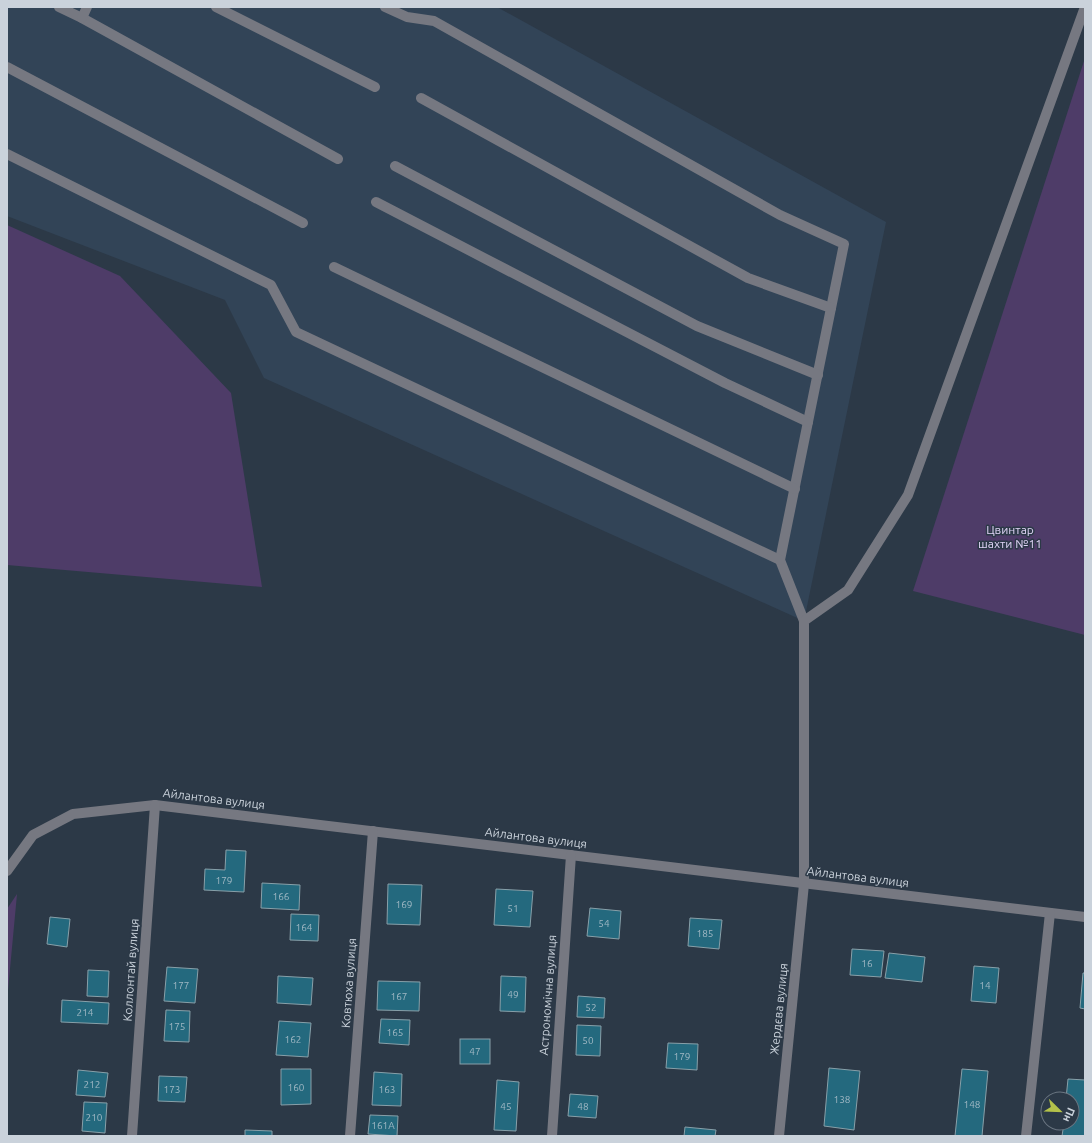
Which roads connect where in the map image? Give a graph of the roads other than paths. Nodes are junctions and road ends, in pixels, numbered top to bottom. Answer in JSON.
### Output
{"nodes":[{"id":1,"x":59,"y":7,"type":"edge"},
{"id":2,"x":87,"y":7,"type":"edge"},
{"id":3,"x":216,"y":7,"type":"edge"},
{"id":4,"x":385,"y":7,"type":"edge"},
{"id":5,"x":1085,"y":7,"type":"edge"},
{"id":6,"x":82,"y":18,"type":"junction"},
{"id":7,"x":7,"y":67,"type":"edge"},
{"id":8,"x":375,"y":87,"type":"dead end"},
{"id":9,"x":421,"y":98,"type":"dead end"},
{"id":10,"x":7,"y":154,"type":"edge"},
{"id":11,"x":338,"y":159,"type":"dead end"},
{"id":12,"x":395,"y":166,"type":"dead end"},
{"id":13,"x":376,"y":202,"type":"dead end"},
{"id":14,"x":303,"y":223,"type":"dead end"},
{"id":15,"x":334,"y":267,"type":"dead end"},
{"id":16,"x":831,"y":308,"type":"junction"},
{"id":17,"x":818,"y":375,"type":"junction"},
{"id":18,"x":808,"y":422,"type":"junction"},
{"id":19,"x":794,"y":489,"type":"junction"},
{"id":20,"x":780,"y":560,"type":"junction"},
{"id":21,"x":804,"y":621,"type":"junction"},
{"id":22,"x":155,"y":805,"type":"junction"},
{"id":23,"x":373,"y":831,"type":"junction"},
{"id":24,"x":571,"y":855,"type":"junction"},
{"id":25,"x":7,"y":871,"type":"edge"},
{"id":26,"x":804,"y":884,"type":"junction"},
{"id":27,"x":1050,"y":913,"type":"junction"},
{"id":28,"x":1085,"y":917,"type":"edge"},
{"id":29,"x":132,"y":1136,"type":"edge"},
{"id":30,"x":350,"y":1136,"type":"edge"},
{"id":31,"x":552,"y":1136,"type":"edge"},
{"id":32,"x":779,"y":1136,"type":"edge"},
{"id":33,"x":1026,"y":1136,"type":"edge"}],
"edges":[{"from":1,"to":6,"type":"street"},
{"from":2,"to":6,"type":"street"},
{"from":3,"to":8,"type":"street"},
{"from":4,"to":16,"type":"street"},
{"from":5,"to":21,"type":"street"},
{"from":6,"to":11,"type":"street"},
{"from":7,"to":14,"type":"street"},
{"from":9,"to":16,"type":"street"},
{"from":10,"to":20,"type":"street"},
{"from":12,"to":17,"type":"street"},
{"from":13,"to":18,"type":"street"},
{"from":15,"to":19,"type":"street"},
{"from":16,"to":17,"type":"street"},
{"from":17,"to":18,"type":"street"},
{"from":18,"to":19,"type":"street"},
{"from":19,"to":20,"type":"street"},
{"from":20,"to":21,"type":"street"},
{"from":21,"to":26,"type":"street","name":"Жердєва вулиця"},
{"from":22,"to":23,"type":"street","name":"Айлантова вулиця"},
{"from":22,"to":25,"type":"street","name":"Айлантова вулиця"},
{"from":22,"to":29,"type":"street","name":"Коллонтай вулиця"},
{"from":23,"to":24,"type":"street","name":"Айлантова вулиця"},
{"from":23,"to":30,"type":"street","name":"Ковтюха вулиця"},
{"from":24,"to":26,"type":"street","name":"Айлантова вулиця"},
{"from":24,"to":31,"type":"street","name":"Астрономічна вулиця"},
{"from":26,"to":27,"type":"street","name":"Айлантова вулиця"},
{"from":26,"to":32,"type":"street","name":"Жердєва вулиця"},
{"from":27,"to":28,"type":"street","name":"Айлантова вулиця"},
{"from":27,"to":33,"type":"street"}]}
